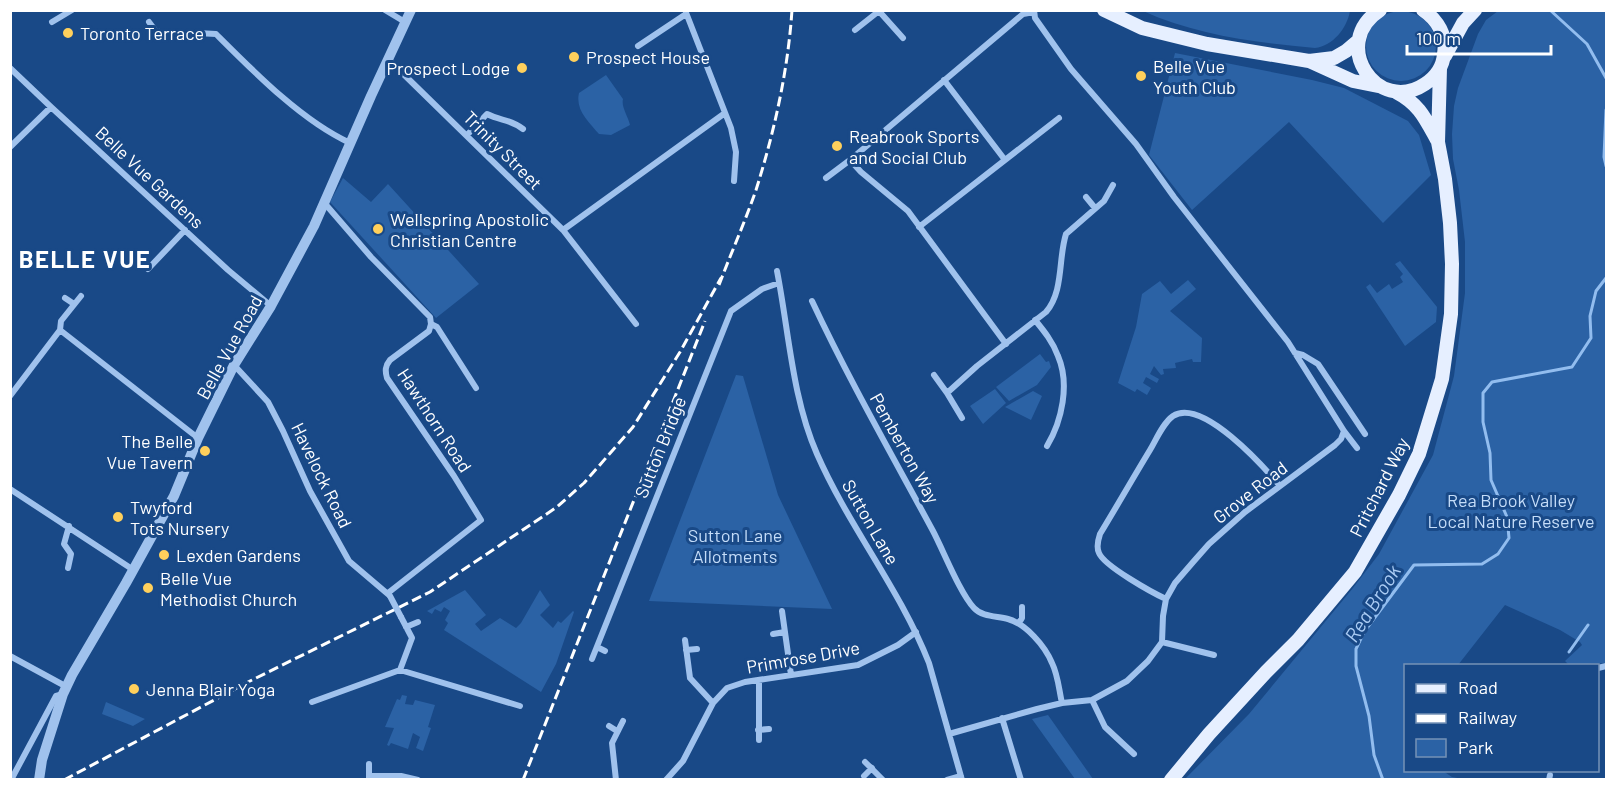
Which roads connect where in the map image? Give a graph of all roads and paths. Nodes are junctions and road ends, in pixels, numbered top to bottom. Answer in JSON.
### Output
{"nodes":[{"id":1,"x":72,"y":10,"type":"edge"},
{"id":2,"x":385,"y":10,"type":"edge"},
{"id":3,"x":411,"y":10,"type":"edge"},
{"id":4,"x":1104,"y":10,"type":"edge"},
{"id":5,"x":1122,"y":10,"type":"edge"},
{"id":6,"x":1361,"y":10,"type":"edge"},
{"id":7,"x":1380,"y":10,"type":"edge"},
{"id":8,"x":1423,"y":10,"type":"edge"},
{"id":9,"x":1475,"y":10,"type":"edge"},
{"id":10,"x":878,"y":11,"type":"edge"},
{"id":11,"x":1034,"y":11,"type":"edge"},
{"id":12,"x":686,"y":12,"type":"edge"},
{"id":13,"x":52,"y":22,"type":"dead end"},
{"id":14,"x":148,"y":22,"type":"dead end"},
{"id":15,"x":405,"y":22,"type":"junction"},
{"id":16,"x":855,"y":30,"type":"dead end"},
{"id":17,"x":1164,"y":34,"type":"junction"},
{"id":18,"x":1360,"y":37,"type":"junction"},
{"id":19,"x":903,"y":38,"type":"dead end"},
{"id":20,"x":638,"y":45,"type":"dead end"},
{"id":21,"x":388,"y":59,"type":"junction"},
{"id":22,"x":1309,"y":61,"type":"junction"},
{"id":23,"x":1442,"y":63,"type":"junction"},
{"id":24,"x":10,"y":68,"type":"edge"},
{"id":25,"x":944,"y":80,"type":"junction"},
{"id":26,"x":1388,"y":89,"type":"junction"},
{"id":27,"x":51,"y":107,"type":"junction"},
{"id":28,"x":725,"y":113,"type":"junction"},
{"id":29,"x":1059,"y":118,"type":"dead end"},
{"id":30,"x":523,"y":129,"type":"dead end"},
{"id":31,"x":467,"y":135,"type":"junction"},
{"id":32,"x":1438,"y":142,"type":"junction"},
{"id":33,"x":350,"y":143,"type":"junction"},
{"id":34,"x":10,"y":147,"type":"edge"},
{"id":35,"x":850,"y":160,"type":"junction"},
{"id":36,"x":1005,"y":160,"type":"junction"},
{"id":37,"x":826,"y":178,"type":"dead end"},
{"id":38,"x":734,"y":181,"type":"dead end"},
{"id":39,"x":1113,"y":185,"type":"dead end"},
{"id":40,"x":1086,"y":197,"type":"dead end"},
{"id":41,"x":323,"y":205,"type":"junction"},
{"id":42,"x":1095,"y":208,"type":"junction"},
{"id":43,"x":919,"y":227,"type":"junction"},
{"id":44,"x":184,"y":230,"type":"junction"},
{"id":45,"x":563,"y":230,"type":"junction"},
{"id":46,"x":148,"y":269,"type":"dead end"},
{"id":47,"x":777,"y":272,"type":"dead end"},
{"id":48,"x":779,"y":283,"type":"junction"},
{"id":49,"x":81,"y":296,"type":"dead end"},
{"id":50,"x":65,"y":298,"type":"dead end"},
{"id":51,"x":812,"y":301,"type":"dead end"},
{"id":52,"x":74,"y":304,"type":"junction"},
{"id":53,"x":271,"y":306,"type":"junction"},
{"id":54,"x":1035,"y":320,"type":"junction"},
{"id":55,"x":431,"y":324,"type":"junction"},
{"id":56,"x":636,"y":324,"type":"dead end"},
{"id":57,"x":60,"y":330,"type":"junction"},
{"id":58,"x":1006,"y":344,"type":"junction"},
{"id":59,"x":1295,"y":353,"type":"junction"},
{"id":60,"x":234,"y":365,"type":"junction"},
{"id":61,"x":934,"y":375,"type":"dead end"},
{"id":62,"x":476,"y":388,"type":"dead end"},
{"id":63,"x":947,"y":393,"type":"junction"},
{"id":64,"x":10,"y":396,"type":"edge"},
{"id":65,"x":962,"y":418,"type":"dead end"},
{"id":66,"x":1344,"y":431,"type":"junction"},
{"id":67,"x":1365,"y":434,"type":"dead end"},
{"id":68,"x":198,"y":438,"type":"junction"},
{"id":69,"x":1047,"y":446,"type":"dead end"},
{"id":70,"x":1357,"y":448,"type":"dead end"},
{"id":71,"x":1280,"y":486,"type":"junction"},
{"id":72,"x":10,"y":489,"type":"edge"},
{"id":73,"x":69,"y":526,"type":"junction"},
{"id":74,"x":68,"y":568,"type":"dead end"},
{"id":75,"x":132,"y":569,"type":"junction"},
{"id":76,"x":389,"y":595,"type":"junction"},
{"id":77,"x":1166,"y":599,"type":"junction"},
{"id":78,"x":1022,"y":607,"type":"dead end"},
{"id":79,"x":782,"y":611,"type":"dead end"},
{"id":80,"x":418,"y":622,"type":"dead end"},
{"id":81,"x":1019,"y":623,"type":"junction"},
{"id":82,"x":406,"y":627,"type":"junction"},
{"id":83,"x":785,"y":632,"type":"junction"},
{"id":84,"x":916,"y":632,"type":"junction"},
{"id":85,"x":773,"y":634,"type":"dead end"},
{"id":86,"x":685,"y":640,"type":"dead end"},
{"id":87,"x":1162,"y":642,"type":"junction"},
{"id":88,"x":597,"y":647,"type":"junction"},
{"id":89,"x":697,"y":649,"type":"dead end"},
{"id":90,"x":686,"y":650,"type":"junction"},
{"id":91,"x":605,"y":651,"type":"dead end"},
{"id":92,"x":1214,"y":655,"type":"dead end"},
{"id":93,"x":10,"y":656,"type":"edge"},
{"id":94,"x":592,"y":659,"type":"dead end"},
{"id":95,"x":400,"y":670,"type":"junction"},
{"id":96,"x":791,"y":675,"type":"junction"},
{"id":97,"x":759,"y":680,"type":"junction"},
{"id":98,"x":65,"y":690,"type":"junction"},
{"id":99,"x":1092,"y":700,"type":"junction"},
{"id":100,"x":312,"y":702,"type":"dead end"},
{"id":101,"x":713,"y":703,"type":"junction"},
{"id":102,"x":1062,"y":703,"type":"junction"},
{"id":103,"x":520,"y":706,"type":"dead end"},
{"id":104,"x":1002,"y":718,"type":"junction"},
{"id":105,"x":623,"y":721,"type":"dead end"},
{"id":106,"x":609,"y":726,"type":"dead end"},
{"id":107,"x":769,"y":729,"type":"dead end"},
{"id":108,"x":758,"y":730,"type":"junction"},
{"id":109,"x":617,"y":731,"type":"junction"},
{"id":110,"x":949,"y":734,"type":"junction"},
{"id":111,"x":759,"y":740,"type":"dead end"},
{"id":112,"x":1134,"y":754,"type":"dead end"},
{"id":113,"x":865,"y":762,"type":"dead end"},
{"id":114,"x":369,"y":764,"type":"dead end"},
{"id":115,"x":872,"y":768,"type":"junction"},
{"id":116,"x":864,"y":776,"type":"dead end"},
{"id":117,"x":39,"y":777,"type":"edge"},
{"id":118,"x":369,"y":778,"type":"edge"},
{"id":119,"x":961,"y":778,"type":"edge"},
{"id":120,"x":11,"y":780,"type":"edge"},
{"id":121,"x":418,"y":780,"type":"edge"},
{"id":122,"x":616,"y":780,"type":"edge"},
{"id":123,"x":666,"y":780,"type":"edge"},
{"id":124,"x":883,"y":780,"type":"edge"},
{"id":125,"x":946,"y":780,"type":"edge"},
{"id":126,"x":1021,"y":780,"type":"edge"},
{"id":127,"x":1171,"y":780,"type":"edge"}],
"edges":[{"from":1,"to":13,"type":"street"},
{"from":2,"to":15,"type":"street"},
{"from":3,"to":15,"type":"street","name":"Belle Vue Road"},
{"from":4,"to":17,"type":"main road"},
{"from":5,"to":17,"type":"main road"},
{"from":6,"to":18,"type":"main road"},
{"from":7,"to":18,"type":"main road"},
{"from":8,"to":23,"type":"main road","name":"Pritchard Way"},
{"from":9,"to":23,"type":"main road"},
{"from":10,"to":16,"type":"street"},
{"from":10,"to":19,"type":"street"},
{"from":11,"to":25,"type":"street"},
{"from":11,"to":59,"type":"street"},
{"from":12,"to":20,"type":"street"},
{"from":12,"to":28,"type":"street"},
{"from":14,"to":33,"type":"street"},
{"from":15,"to":21,"type":"street","name":"Belle Vue Road"},
{"from":17,"to":22,"type":"main road"},
{"from":18,"to":22,"type":"main road"},
{"from":18,"to":26,"type":"main road"},
{"from":21,"to":31,"type":"street","name":"Trinity Street"},
{"from":21,"to":33,"type":"street","name":"Belle Vue Road"},
{"from":22,"to":26,"type":"main road"},
{"from":23,"to":26,"type":"main road"},
{"from":23,"to":32,"type":"main road","name":"Pritchard Way"},
{"from":24,"to":27,"type":"street","name":"Belle Vue Gardens"},
{"from":25,"to":35,"type":"street"},
{"from":25,"to":36,"type":"street"},
{"from":26,"to":32,"type":"main road","name":"Pritchard Way"},
{"from":27,"to":34,"type":"street"},
{"from":27,"to":44,"type":"street","name":"Belle Vue Gardens"},
{"from":28,"to":38,"type":"street"},
{"from":28,"to":45,"type":"street"},
{"from":29,"to":36,"type":"street"},
{"from":30,"to":31,"type":"street"},
{"from":31,"to":45,"type":"street","name":"Trinity Street"},
{"from":32,"to":127,"type":"main road","name":"Pritchard Way"},
{"from":33,"to":41,"type":"street","name":"Belle Vue Road"},
{"from":35,"to":37,"type":"street"},
{"from":35,"to":43,"type":"street"},
{"from":36,"to":43,"type":"street"},
{"from":39,"to":42,"type":"street"},
{"from":40,"to":42,"type":"street"},
{"from":41,"to":53,"type":"street","name":"Belle Vue Road"},
{"from":41,"to":55,"type":"street"},
{"from":42,"to":54,"type":"street"},
{"from":43,"to":58,"type":"street"},
{"from":44,"to":46,"type":"street"},
{"from":44,"to":53,"type":"street","name":"Belle Vue Gardens"},
{"from":45,"to":56,"type":"street","name":"Trinity Street"},
{"from":47,"to":48,"type":"street","name":"Sutton Lane"},
{"from":48,"to":84,"type":"street","name":"Sutton Lane"},
{"from":48,"to":88,"type":"street","name":"Sutton Bridge"},
{"from":49,"to":52,"type":"street"},
{"from":50,"to":52,"type":"street"},
{"from":51,"to":81,"type":"street","name":"Pemberton Way"},
{"from":52,"to":57,"type":"street"},
{"from":53,"to":60,"type":"street","name":"Belle Vue Road"},
{"from":54,"to":58,"type":"street"},
{"from":54,"to":69,"type":"street"},
{"from":55,"to":62,"type":"street"},
{"from":55,"to":76,"type":"street","name":"Hawthorn Road"},
{"from":57,"to":64,"type":"street"},
{"from":57,"to":68,"type":"street"},
{"from":58,"to":63,"type":"street"},
{"from":59,"to":66,"type":"street"},
{"from":59,"to":67,"type":"street"},
{"from":60,"to":68,"type":"street","name":"Belle Vue Road"},
{"from":60,"to":76,"type":"street","name":"Havelock Road"},
{"from":61,"to":63,"type":"street"},
{"from":63,"to":65,"type":"street"},
{"from":66,"to":70,"type":"street"},
{"from":66,"to":71,"type":"street","name":"Grove Road"},
{"from":68,"to":75,"type":"street","name":"Belle Vue Road"},
{"from":71,"to":77,"type":"street","name":"Grove Road"},
{"from":71,"to":77,"type":"street"},
{"from":72,"to":73,"type":"street"},
{"from":73,"to":74,"type":"street"},
{"from":73,"to":75,"type":"street"},
{"from":75,"to":98,"type":"street","name":"Belle Vue Road"},
{"from":76,"to":82,"type":"street","bridge":true},
{"from":77,"to":87,"type":"street"},
{"from":78,"to":81,"type":"street"},
{"from":79,"to":83,"type":"street"},
{"from":80,"to":82,"type":"street"},
{"from":81,"to":102,"type":"street"},
{"from":82,"to":95,"type":"street"},
{"from":83,"to":85,"type":"street"},
{"from":83,"to":96,"type":"street"},
{"from":84,"to":96,"type":"street","name":"Primrose Drive"},
{"from":84,"to":110,"type":"street","name":"Sutton Lane"},
{"from":86,"to":90,"type":"street"},
{"from":87,"to":92,"type":"street"},
{"from":87,"to":99,"type":"street"},
{"from":88,"to":91,"type":"street"},
{"from":88,"to":94,"type":"street","name":"Sutton Bridge"},
{"from":89,"to":90,"type":"street"},
{"from":90,"to":101,"type":"street"},
{"from":93,"to":98,"type":"street"},
{"from":95,"to":100,"type":"street"},
{"from":95,"to":103,"type":"street"},
{"from":96,"to":97,"type":"street","name":"Primrose Drive"},
{"from":97,"to":101,"type":"street","name":"Primrose Drive"},
{"from":97,"to":108,"type":"street"},
{"from":98,"to":117,"type":"street","name":"Belle Vue Road"},
{"from":98,"to":120,"type":"street"},
{"from":99,"to":102,"type":"street"},
{"from":99,"to":112,"type":"street"},
{"from":101,"to":123,"type":"street","name":"Primrose Drive"},
{"from":102,"to":104,"type":"street"},
{"from":104,"to":110,"type":"street"},
{"from":104,"to":126,"type":"street"},
{"from":105,"to":109,"type":"street"},
{"from":106,"to":109,"type":"street"},
{"from":107,"to":108,"type":"street"},
{"from":108,"to":111,"type":"street"},
{"from":109,"to":122,"type":"street"},
{"from":110,"to":119,"type":"street","name":"Sutton Lane"},
{"from":113,"to":115,"type":"street"},
{"from":114,"to":118,"type":"street"},
{"from":115,"to":116,"type":"street"},
{"from":115,"to":124,"type":"street"},
{"from":118,"to":121,"type":"street"},
{"from":119,"to":125,"type":"street"}]}
